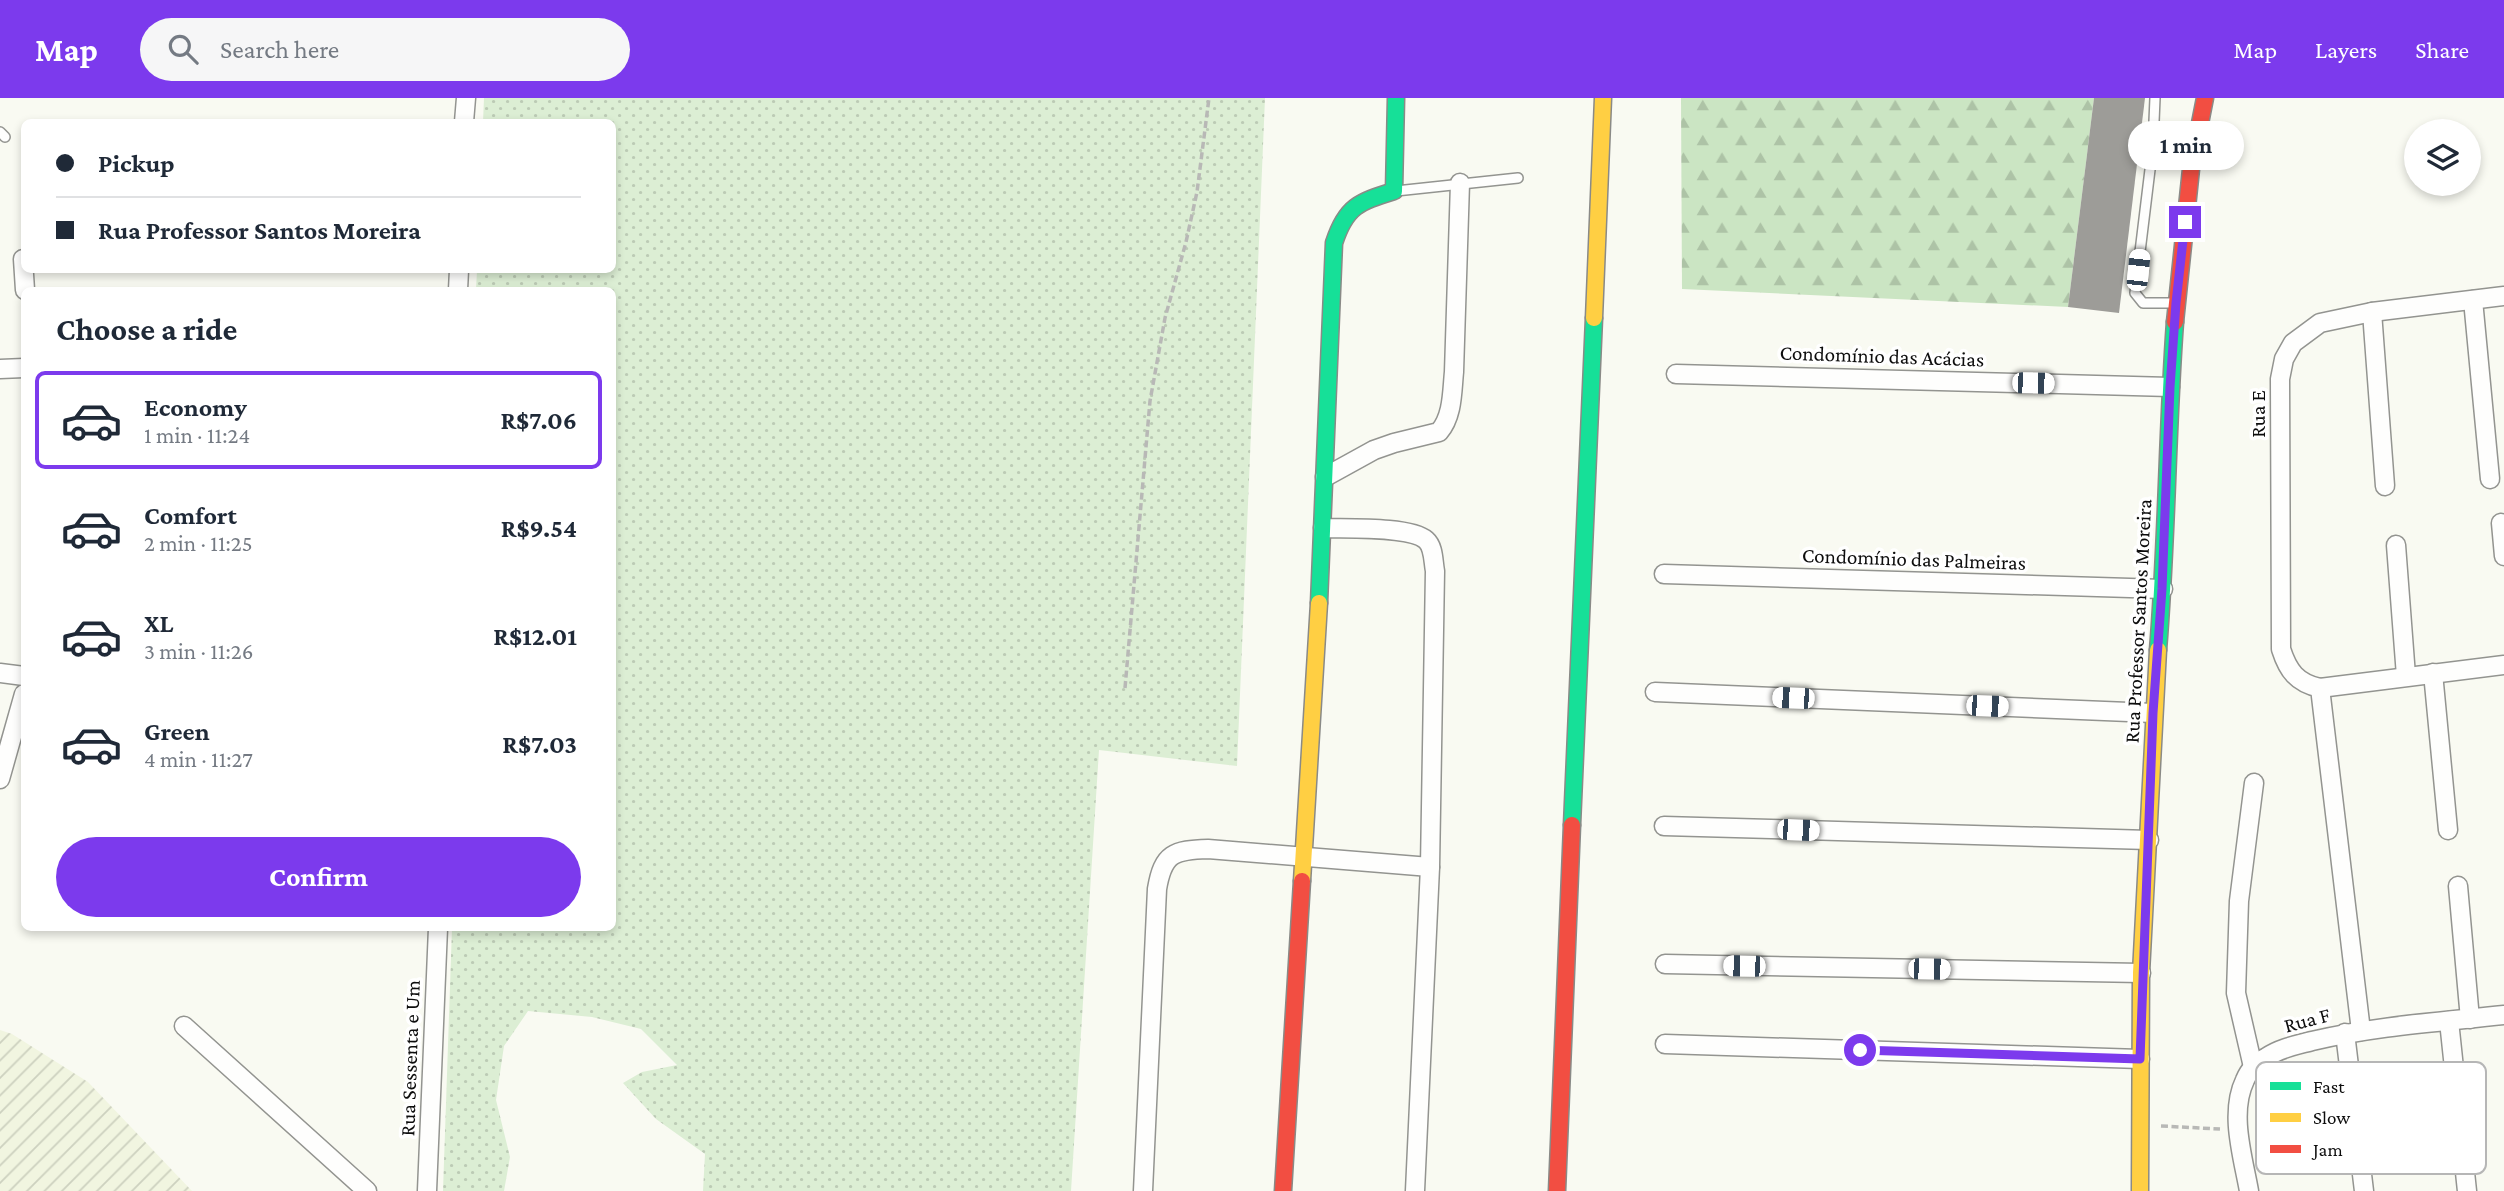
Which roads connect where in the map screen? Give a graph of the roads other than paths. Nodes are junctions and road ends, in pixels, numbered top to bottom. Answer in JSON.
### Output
{"nodes":[{"id":1,"x":466,"y":98,"type":"edge"},
{"id":2,"x":1396,"y":98,"type":"edge"},
{"id":3,"x":1603,"y":98,"type":"edge"},
{"id":4,"x":2155,"y":98,"type":"edge"},
{"id":5,"x":2205,"y":98,"type":"edge"},
{"id":6,"x":464,"y":119,"type":"edge"},
{"id":7,"x":2153,"y":145,"type":"junction"},
{"id":8,"x":2195,"y":148,"type":"junction"},
{"id":9,"x":1518,"y":178,"type":"dead end"},
{"id":10,"x":1460,"y":183,"type":"junction"},
{"id":11,"x":1394,"y":191,"type":"junction"},
{"id":12,"x":2504,"y":296,"type":"edge"},
{"id":13,"x":2473,"y":300,"type":"junction"},
{"id":14,"x":2176,"y":303,"type":"junction"},
{"id":15,"x":2372,"y":312,"type":"junction"},
{"id":16,"x":21,"y":368,"type":"edge"},
{"id":17,"x":0,"y":369,"type":"edge"},
{"id":18,"x":1676,"y":374,"type":"dead end"},
{"id":19,"x":2170,"y":387,"type":"junction"},
{"id":20,"x":1325,"y":477,"type":"junction"},
{"id":21,"x":2490,"y":479,"type":"dead end"},
{"id":22,"x":2385,"y":486,"type":"dead end"},
{"id":23,"x":2501,"y":523,"type":"dead end"},
{"id":24,"x":1323,"y":528,"type":"junction"},
{"id":25,"x":2396,"y":545,"type":"dead end"},
{"id":26,"x":2504,"y":556,"type":"edge"},
{"id":27,"x":1664,"y":574,"type":"dead end"},
{"id":28,"x":2162,"y":589,"type":"junction"},
{"id":29,"x":2504,"y":665,"type":"edge"},
{"id":30,"x":0,"y":673,"type":"edge"},
{"id":31,"x":2433,"y":673,"type":"junction"},
{"id":32,"x":21,"y":676,"type":"edge"},
{"id":33,"x":2406,"y":676,"type":"junction"},
{"id":34,"x":2320,"y":688,"type":"junction"},
{"id":35,"x":1655,"y":692,"type":"dead end"},
{"id":36,"x":21,"y":705,"type":"edge"},
{"id":37,"x":2153,"y":713,"type":"junction"},
{"id":38,"x":0,"y":779,"type":"edge"},
{"id":39,"x":2254,"y":783,"type":"dead end"},
{"id":40,"x":1664,"y":826,"type":"dead end"},
{"id":41,"x":2448,"y":830,"type":"dead end"},
{"id":42,"x":2149,"y":840,"type":"junction"},
{"id":43,"x":1304,"y":856,"type":"junction"},
{"id":44,"x":1430,"y":867,"type":"junction"},
{"id":45,"x":2458,"y":886,"type":"dead end"},
{"id":46,"x":438,"y":931,"type":"edge"},
{"id":47,"x":1665,"y":964,"type":"dead end"},
{"id":48,"x":2141,"y":973,"type":"junction"},
{"id":49,"x":2504,"y":1015,"type":"edge"},
{"id":50,"x":2470,"y":1019,"type":"junction"},
{"id":51,"x":2449,"y":1021,"type":"junction"},
{"id":52,"x":184,"y":1026,"type":"dead end"},
{"id":53,"x":2353,"y":1032,"type":"junction"},
{"id":54,"x":1665,"y":1044,"type":"dead end"},
{"id":55,"x":2140,"y":1059,"type":"junction"},
{"id":56,"x":2259,"y":1062,"type":"edge"},
{"id":57,"x":2355,"y":1062,"type":"edge"},
{"id":58,"x":2454,"y":1062,"type":"edge"},
{"id":59,"x":2256,"y":1065,"type":"edge"},
{"id":60,"x":2253,"y":1067,"type":"junction"},
{"id":61,"x":367,"y":1191,"type":"edge"},
{"id":62,"x":427,"y":1191,"type":"edge"},
{"id":63,"x":1143,"y":1191,"type":"edge"},
{"id":64,"x":1283,"y":1191,"type":"edge"},
{"id":65,"x":1415,"y":1191,"type":"edge"},
{"id":66,"x":1557,"y":1191,"type":"edge"},
{"id":67,"x":2140,"y":1191,"type":"edge"},
{"id":68,"x":2249,"y":1191,"type":"edge"}],
"edges":[{"from":1,"to":6,"type":"street"},
{"from":2,"to":11,"type":"street"},
{"from":3,"to":66,"type":"street"},
{"from":4,"to":7,"type":"lane"},
{"from":5,"to":8,"type":"street","name":"Rua Professor Santos Moreira"},
{"from":7,"to":8,"type":"lane"},
{"from":7,"to":14,"type":"lane"},
{"from":8,"to":14,"type":"street","name":"Rua Professor Santos Moreira"},
{"from":9,"to":10,"type":"lane"},
{"from":10,"to":11,"type":"lane"},
{"from":10,"to":20,"type":"street"},
{"from":11,"to":20,"type":"street"},
{"from":12,"to":13,"type":"street","name":"Rua E"},
{"from":13,"to":15,"type":"street","name":"Rua E"},
{"from":13,"to":21,"type":"street"},
{"from":14,"to":19,"type":"street","name":"Rua Professor Santos Moreira"},
{"from":15,"to":22,"type":"street"},
{"from":15,"to":34,"type":"street","name":"Rua E"},
{"from":16,"to":17,"type":"street"},
{"from":18,"to":19,"type":"street","name":"Condomínio das Acácias"},
{"from":19,"to":28,"type":"street","name":"Rua Professor Santos Moreira"},
{"from":20,"to":24,"type":"street"},
{"from":23,"to":26,"type":"street"},
{"from":24,"to":43,"type":"street"},
{"from":24,"to":44,"type":"street"},
{"from":25,"to":33,"type":"street"},
{"from":27,"to":28,"type":"street","name":"Condomínio das Palmeiras"},
{"from":28,"to":37,"type":"street","name":"Rua Professor Santos Moreira"},
{"from":29,"to":31,"type":"street"},
{"from":30,"to":32,"type":"street"},
{"from":31,"to":33,"type":"street"},
{"from":31,"to":41,"type":"street"},
{"from":33,"to":34,"type":"street"},
{"from":34,"to":53,"type":"street"},
{"from":35,"to":37,"type":"street"},
{"from":36,"to":38,"type":"street"},
{"from":37,"to":42,"type":"street","name":"Rua Professor Santos Moreira"},
{"from":39,"to":60,"type":"street"},
{"from":40,"to":42,"type":"street"},
{"from":42,"to":48,"type":"street","name":"Rua Professor Santos Moreira"},
{"from":43,"to":44,"type":"street"},
{"from":43,"to":63,"type":"street"},
{"from":43,"to":64,"type":"street"},
{"from":44,"to":65,"type":"street"},
{"from":45,"to":50,"type":"street"},
{"from":46,"to":62,"type":"street","name":"Rua Sessenta e Um"},
{"from":47,"to":48,"type":"street"},
{"from":48,"to":55,"type":"street","name":"Rua Professor Santos Moreira"},
{"from":49,"to":50,"type":"street","name":"Rua F"},
{"from":50,"to":51,"type":"street","name":"Rua F"},
{"from":51,"to":53,"type":"street","name":"Rua F"},
{"from":51,"to":58,"type":"street"},
{"from":52,"to":61,"type":"street"},
{"from":53,"to":56,"type":"street","name":"Rua F"},
{"from":53,"to":57,"type":"street"},
{"from":54,"to":55,"type":"street"},
{"from":55,"to":67,"type":"street","name":"Rua Professor Santos Moreira"},
{"from":59,"to":60,"type":"street","name":"Rua F"},
{"from":60,"to":68,"type":"street"}]}
